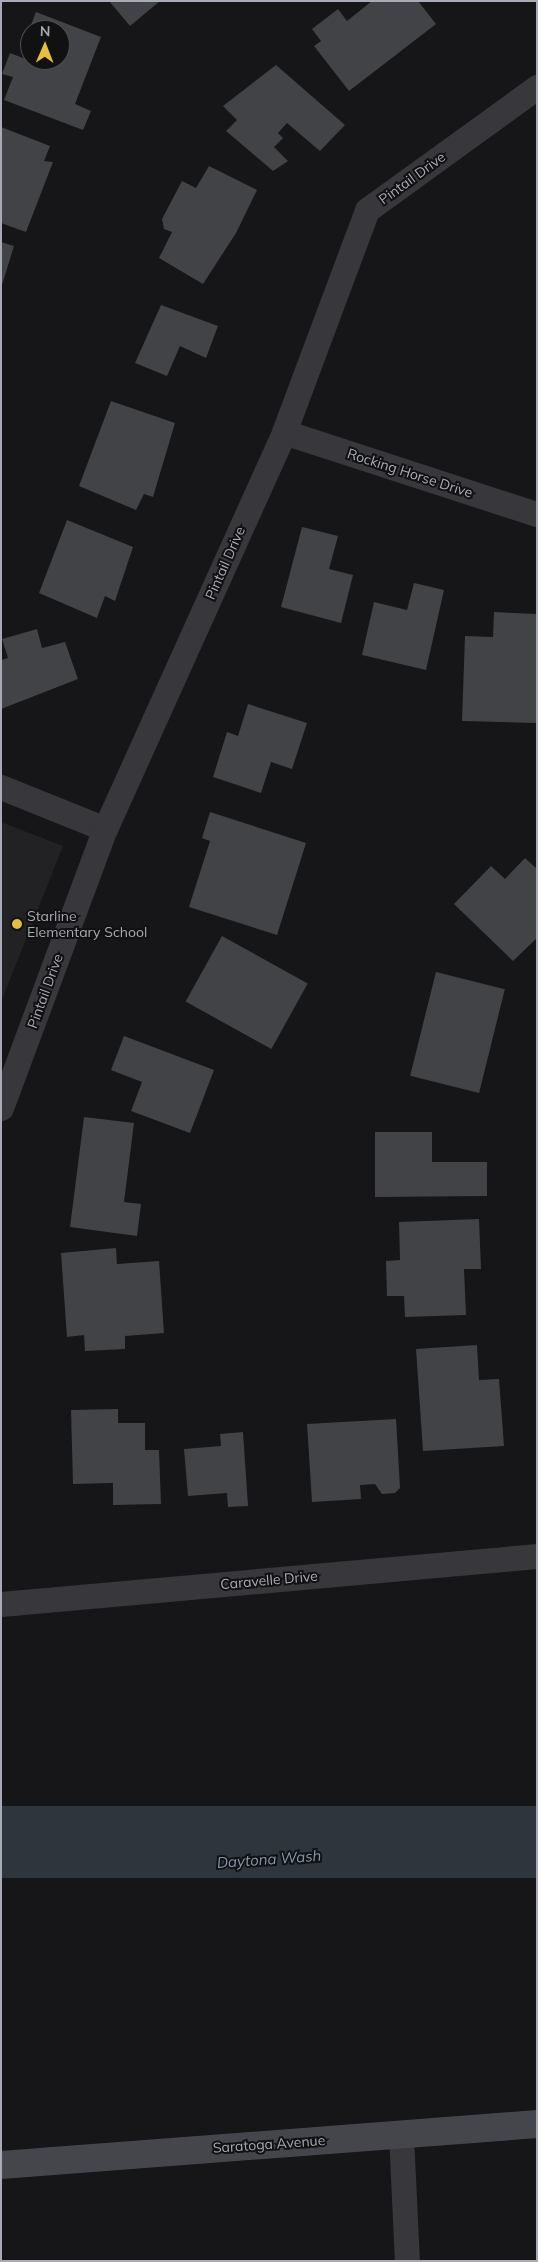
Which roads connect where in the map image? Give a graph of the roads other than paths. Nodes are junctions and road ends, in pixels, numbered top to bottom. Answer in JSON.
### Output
{"nodes":[{"id":1,"x":537,"y":87,"type":"edge"},
{"id":2,"x":284,"y":432,"type":"junction"},
{"id":3,"x":537,"y":514,"type":"edge"},
{"id":4,"x":1,"y":787,"type":"edge"},
{"id":5,"x":105,"y":829,"type":"junction"},
{"id":6,"x":1,"y":1108,"type":"edge"},
{"id":7,"x":537,"y":1556,"type":"edge"},
{"id":8,"x":1,"y":1604,"type":"edge"},
{"id":9,"x":537,"y":2124,"type":"edge"},
{"id":10,"x":401,"y":2135,"type":"junction"},
{"id":11,"x":1,"y":2165,"type":"edge"},
{"id":12,"x":407,"y":2261,"type":"edge"}],
"edges":[{"from":1,"to":2,"type":"street","name":"Pintail Drive"},
{"from":2,"to":3,"type":"street","name":"Rocking Horse Drive"},
{"from":2,"to":5,"type":"street","name":"Pintail Drive"},
{"from":4,"to":5,"type":"street"},
{"from":5,"to":6,"type":"street","name":"Pintail Drive"},
{"from":7,"to":8,"type":"street","name":"Caravelle Drive"},
{"from":9,"to":10,"type":"street","name":"Saratoga Avenue"},
{"from":10,"to":11,"type":"street","name":"Saratoga Avenue"},
{"from":10,"to":12,"type":"street"}]}
